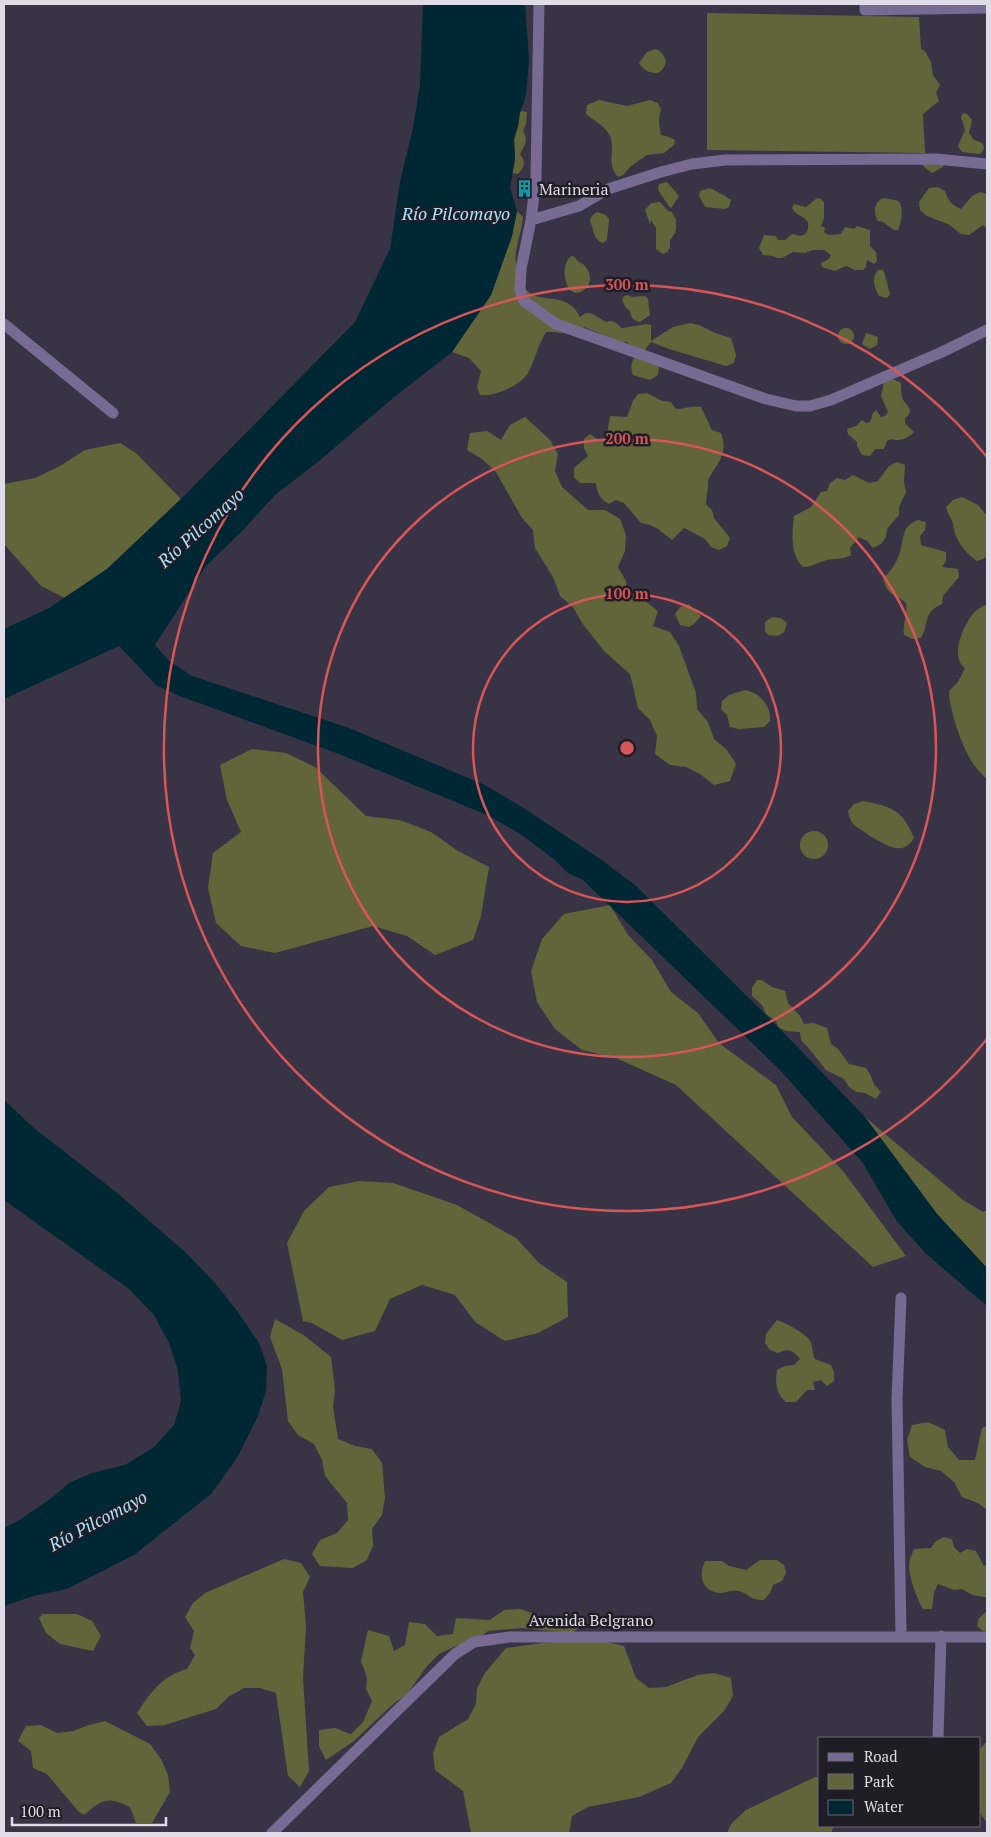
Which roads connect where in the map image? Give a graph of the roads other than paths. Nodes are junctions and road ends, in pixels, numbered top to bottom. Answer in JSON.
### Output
{"nodes":[{"id":1,"x":539,"y":4,"type":"edge"},
{"id":2,"x":865,"y":4,"type":"edge"},
{"id":3,"x":987,"y":8,"type":"edge"},
{"id":4,"x":987,"y":164,"type":"edge"},
{"id":5,"x":531,"y":220,"type":"junction"},
{"id":6,"x":4,"y":324,"type":"edge"},
{"id":7,"x":987,"y":330,"type":"edge"},
{"id":8,"x":113,"y":413,"type":"dead end"},
{"id":9,"x":901,"y":1298,"type":"dead end"},
{"id":10,"x":901,"y":1636,"type":"junction"},
{"id":11,"x":941,"y":1636,"type":"junction"},
{"id":12,"x":987,"y":1637,"type":"edge"},
{"id":13,"x":938,"y":1737,"type":"edge"},
{"id":14,"x":280,"y":1831,"type":"edge"}],
"edges":[{"from":1,"to":5,"type":"street"},
{"from":2,"to":3,"type":"street"},
{"from":4,"to":5,"type":"street"},
{"from":5,"to":7,"type":"street"},
{"from":6,"to":8,"type":"street"},
{"from":9,"to":10,"type":"street"},
{"from":10,"to":11,"type":"street","name":"Avenida Belgrano"},
{"from":10,"to":14,"type":"street","name":"Avenida Belgrano"},
{"from":11,"to":12,"type":"street","name":"Avenida Belgrano"},
{"from":11,"to":13,"type":"street"}]}
